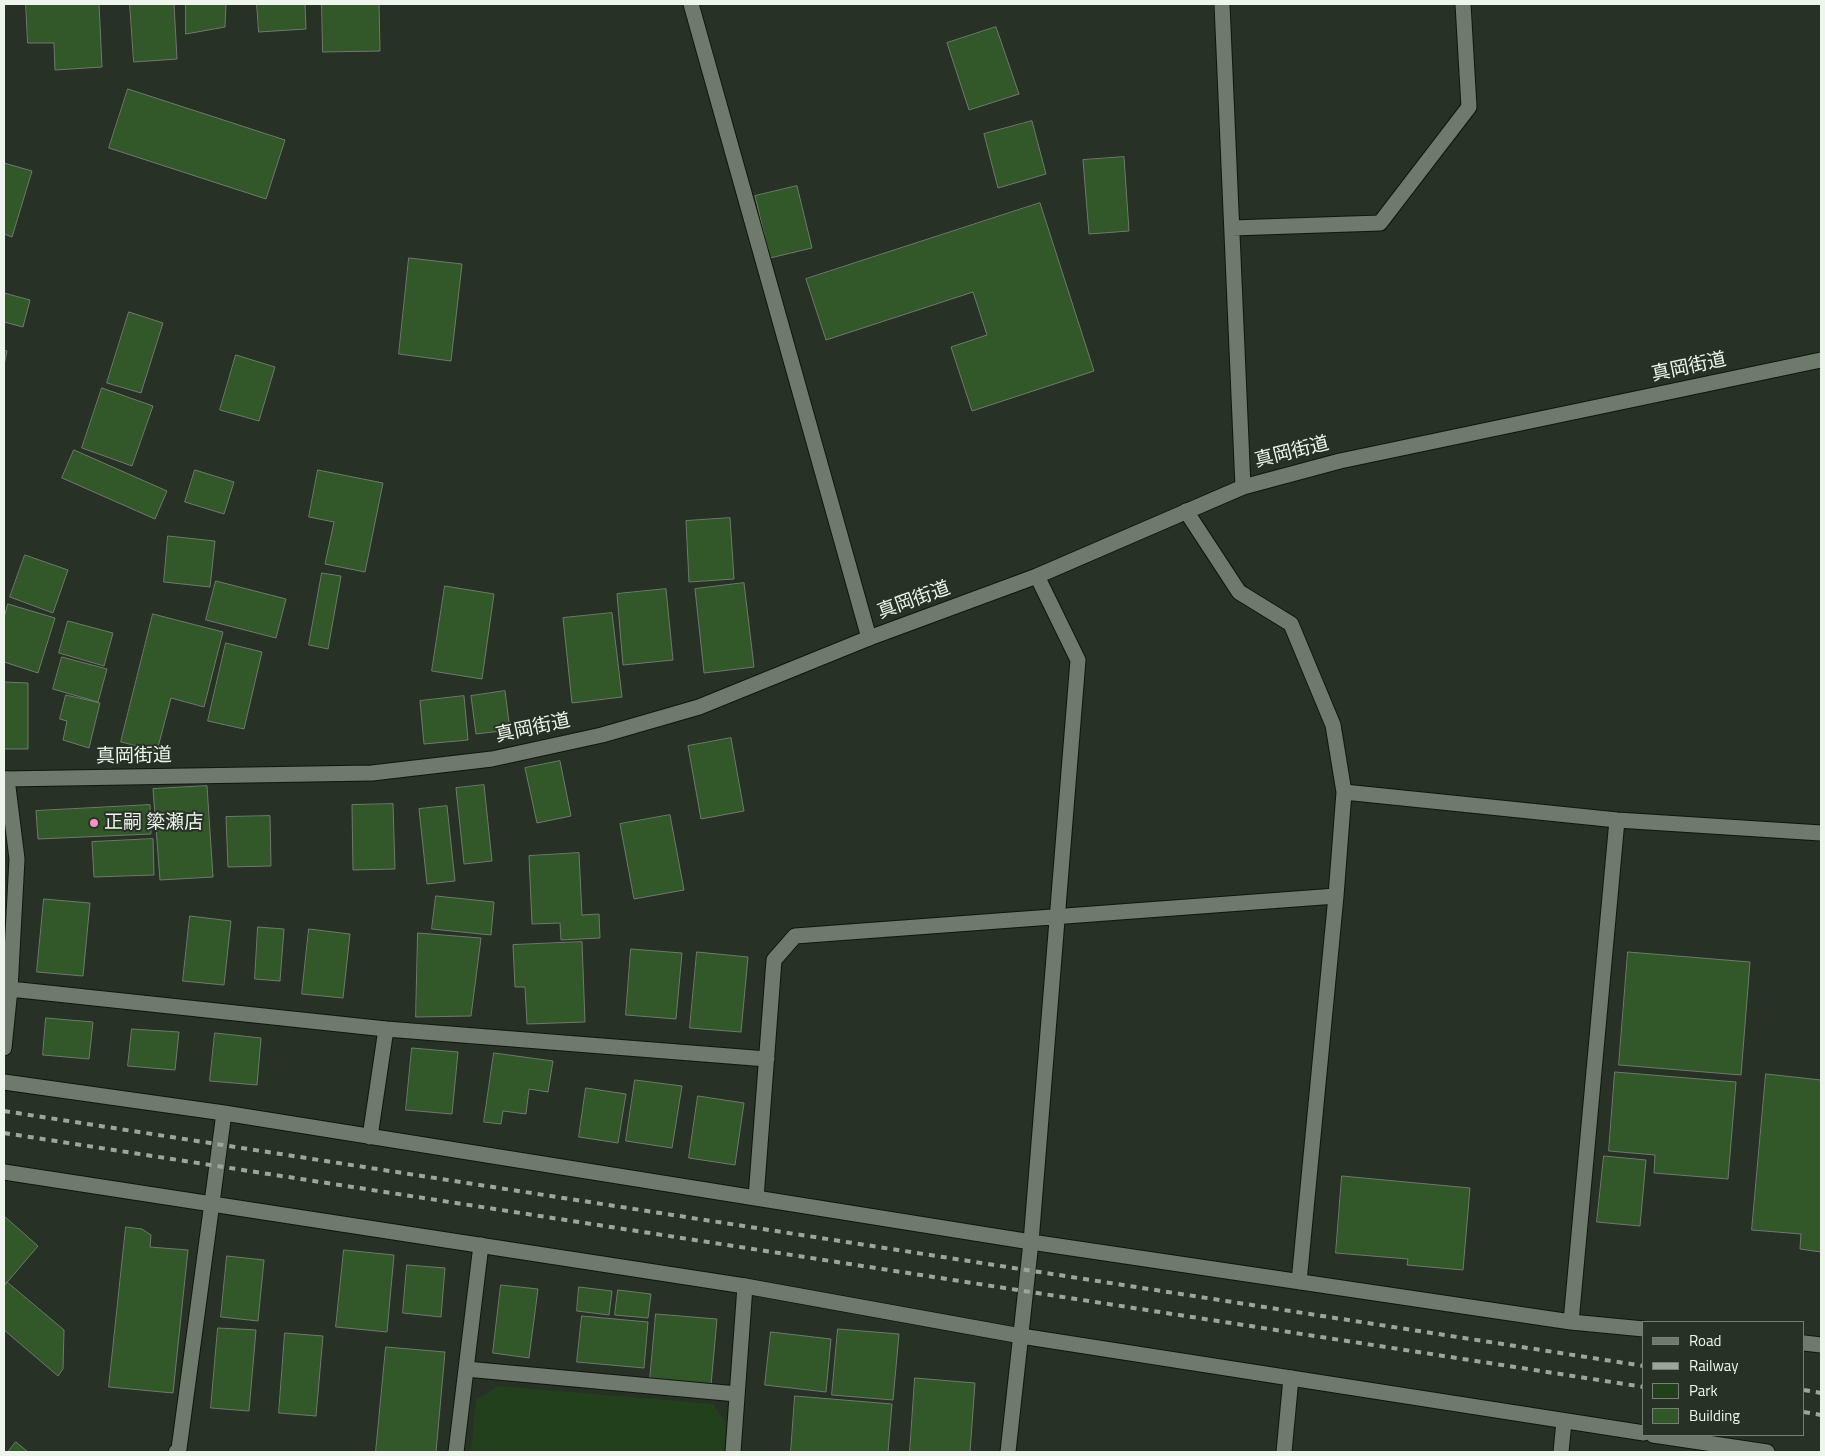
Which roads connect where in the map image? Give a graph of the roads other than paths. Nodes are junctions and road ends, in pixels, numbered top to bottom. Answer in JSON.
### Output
{"nodes":[{"id":1,"x":691,"y":4,"type":"edge"},
{"id":2,"x":1222,"y":4,"type":"edge"},
{"id":3,"x":1463,"y":4,"type":"edge"},
{"id":4,"x":1232,"y":228,"type":"junction"},
{"id":5,"x":1821,"y":360,"type":"edge"},
{"id":6,"x":1243,"y":487,"type":"junction"},
{"id":7,"x":1186,"y":511,"type":"junction"},
{"id":8,"x":1037,"y":576,"type":"junction"},
{"id":9,"x":869,"y":638,"type":"junction"},
{"id":10,"x":6,"y":779,"type":"edge"},
{"id":11,"x":1344,"y":792,"type":"junction"},
{"id":12,"x":1617,"y":820,"type":"junction"},
{"id":13,"x":1821,"y":833,"type":"edge"},
{"id":14,"x":1336,"y":896,"type":"junction"},
{"id":15,"x":1057,"y":917,"type":"junction"},
{"id":16,"x":10,"y":990,"type":"junction"},
{"id":17,"x":386,"y":1029,"type":"junction"},
{"id":18,"x":4,"y":1048,"type":"edge"},
{"id":19,"x":767,"y":1059,"type":"junction"},
{"id":20,"x":4,"y":1082,"type":"edge"},
{"id":21,"x":224,"y":1113,"type":"junction"},
{"id":22,"x":370,"y":1137,"type":"junction"},
{"id":23,"x":4,"y":1172,"type":"edge"},
{"id":24,"x":756,"y":1198,"type":"junction"},
{"id":25,"x":212,"y":1203,"type":"junction"},
{"id":26,"x":1031,"y":1242,"type":"junction"},
{"id":27,"x":480,"y":1245,"type":"junction"},
{"id":28,"x":1299,"y":1282,"type":"junction"},
{"id":29,"x":745,"y":1286,"type":"junction"},
{"id":30,"x":1571,"y":1322,"type":"junction"},
{"id":31,"x":1642,"y":1329,"type":"edge"},
{"id":32,"x":1021,"y":1336,"type":"junction"},
{"id":33,"x":1805,"y":1343,"type":"edge"},
{"id":34,"x":1821,"y":1345,"type":"edge"},
{"id":35,"x":466,"y":1369,"type":"junction"},
{"id":36,"x":1291,"y":1378,"type":"junction"},
{"id":37,"x":737,"y":1394,"type":"junction"},
{"id":38,"x":1564,"y":1421,"type":"junction"},
{"id":39,"x":1642,"y":1433,"type":"edge"},
{"id":40,"x":1660,"y":1436,"type":"edge"},
{"id":41,"x":180,"y":1451,"type":"edge"},
{"id":42,"x":456,"y":1452,"type":"edge"},
{"id":43,"x":733,"y":1452,"type":"edge"},
{"id":44,"x":1008,"y":1452,"type":"edge"},
{"id":45,"x":1284,"y":1452,"type":"edge"},
{"id":46,"x":1560,"y":1452,"type":"edge"},
{"id":47,"x":1767,"y":1452,"type":"edge"}],
"edges":[{"from":1,"to":9,"type":"street"},
{"from":2,"to":4,"type":"street"},
{"from":3,"to":4,"type":"street"},
{"from":4,"to":6,"type":"street"},
{"from":5,"to":6,"type":"street","name":"真岡街道"},
{"from":6,"to":7,"type":"street","name":"真岡街道"},
{"from":7,"to":8,"type":"street","name":"真岡街道"},
{"from":7,"to":11,"type":"street"},
{"from":8,"to":9,"type":"street","name":"真岡街道"},
{"from":8,"to":15,"type":"street"},
{"from":9,"to":10,"type":"street","name":"真岡街道"},
{"from":10,"to":16,"type":"street"},
{"from":11,"to":12,"type":"street"},
{"from":11,"to":14,"type":"street"},
{"from":12,"to":13,"type":"street"},
{"from":12,"to":30,"type":"street"},
{"from":14,"to":15,"type":"street"},
{"from":14,"to":28,"type":"street"},
{"from":15,"to":19,"type":"street"},
{"from":15,"to":26,"type":"street"},
{"from":16,"to":17,"type":"street"},
{"from":16,"to":18,"type":"street"},
{"from":17,"to":19,"type":"street"},
{"from":17,"to":22,"type":"street"},
{"from":19,"to":24,"type":"street"},
{"from":20,"to":21,"type":"street"},
{"from":21,"to":22,"type":"street"},
{"from":21,"to":25,"type":"street"},
{"from":22,"to":24,"type":"street"},
{"from":23,"to":25,"type":"street"},
{"from":24,"to":26,"type":"street"},
{"from":25,"to":27,"type":"street"},
{"from":25,"to":41,"type":"street"},
{"from":26,"to":28,"type":"street"},
{"from":26,"to":32,"type":"street"},
{"from":27,"to":29,"type":"street"},
{"from":27,"to":35,"type":"street"},
{"from":28,"to":30,"type":"street"},
{"from":29,"to":32,"type":"street"},
{"from":29,"to":37,"type":"street"},
{"from":30,"to":31,"type":"street"},
{"from":32,"to":36,"type":"street"},
{"from":32,"to":44,"type":"street"},
{"from":33,"to":34,"type":"street"},
{"from":35,"to":37,"type":"street"},
{"from":35,"to":42,"type":"street"},
{"from":36,"to":38,"type":"street"},
{"from":36,"to":45,"type":"street"},
{"from":37,"to":43,"type":"street"},
{"from":38,"to":39,"type":"street"},
{"from":38,"to":46,"type":"street"},
{"from":40,"to":47,"type":"street"}]}
